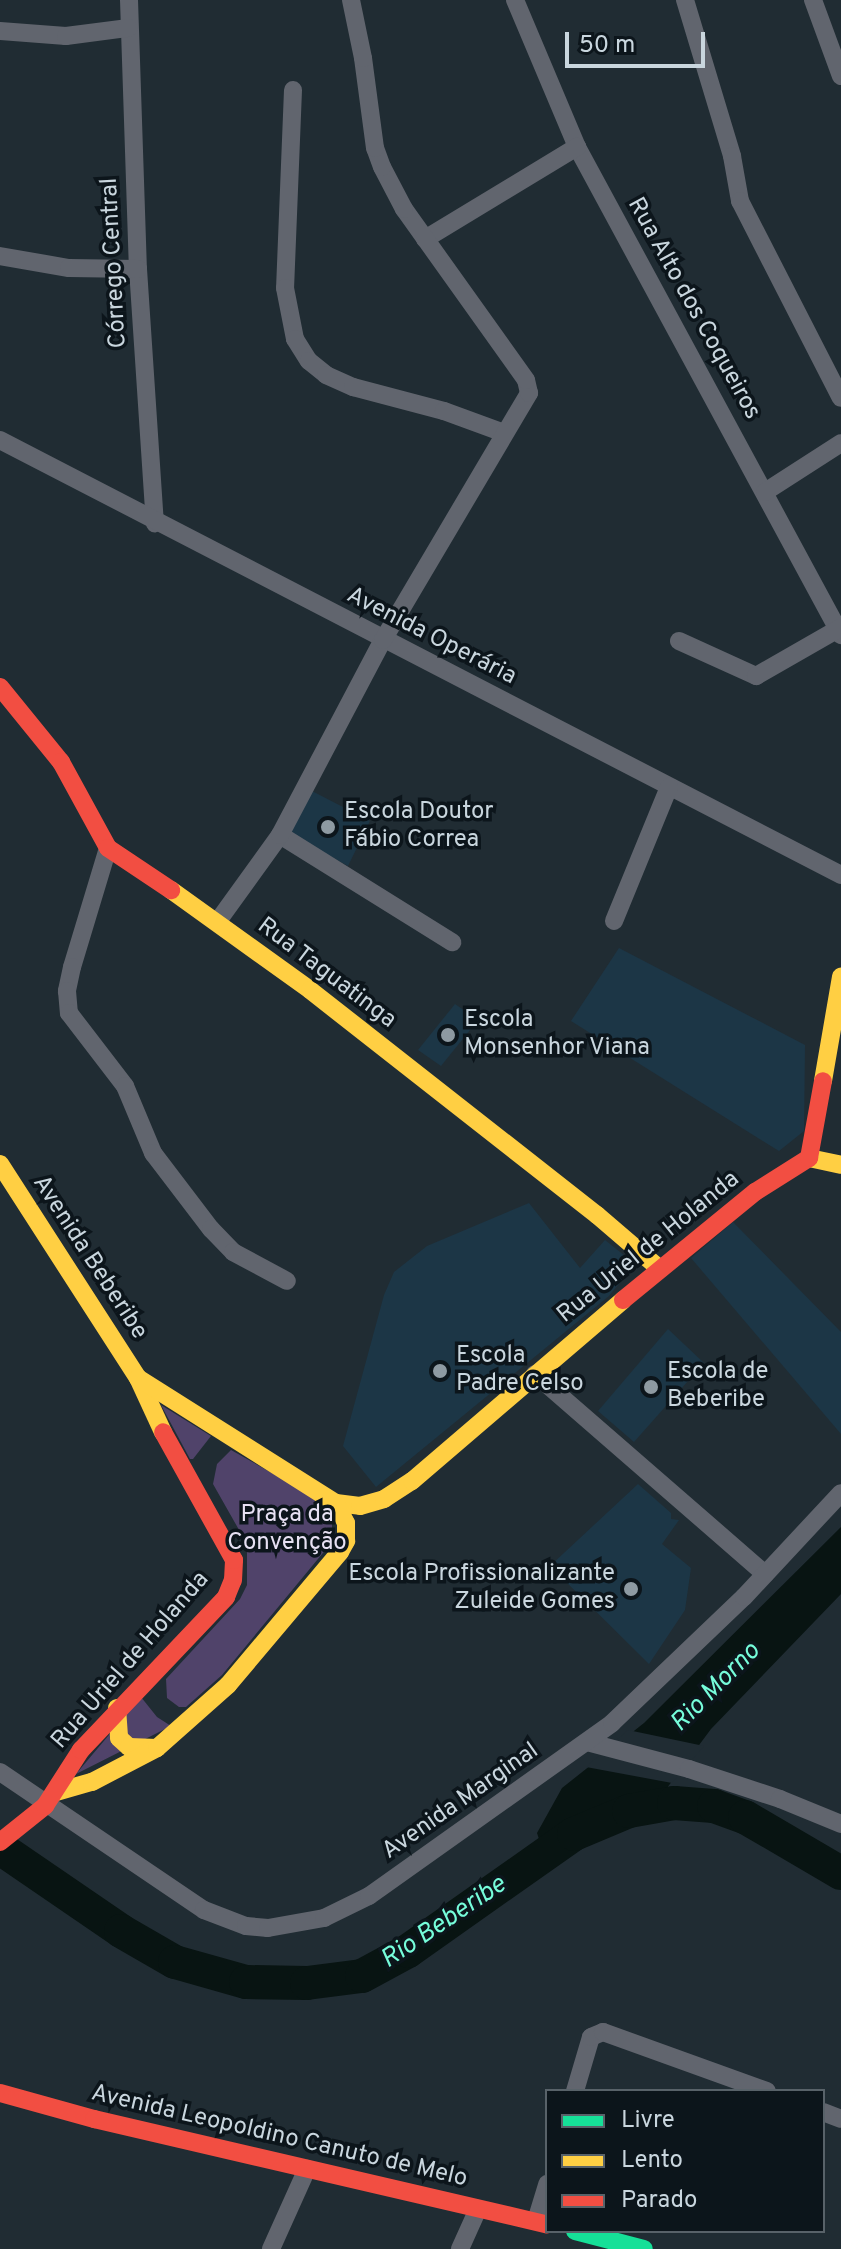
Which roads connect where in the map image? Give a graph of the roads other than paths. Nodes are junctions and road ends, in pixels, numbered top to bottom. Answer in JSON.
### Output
{"nodes":[{"id":1,"x":129,"y":0,"type":"edge"},
{"id":2,"x":351,"y":0,"type":"edge"},
{"id":3,"x":515,"y":0,"type":"edge"},
{"id":4,"x":685,"y":0,"type":"edge"},
{"id":5,"x":816,"y":8,"type":"edge"},
{"id":6,"x":128,"y":28,"type":"junction"},
{"id":7,"x":0,"y":31,"type":"edge"},
{"id":8,"x":841,"y":76,"type":"edge"},
{"id":9,"x":293,"y":90,"type":"dead end"},
{"id":10,"x":577,"y":147,"type":"junction"},
{"id":11,"x":425,"y":239,"type":"junction"},
{"id":12,"x":0,"y":256,"type":"edge"},
{"id":13,"x":138,"y":269,"type":"junction"},
{"id":14,"x":841,"y":398,"type":"edge"},
{"id":15,"x":504,"y":433,"type":"junction"},
{"id":16,"x":0,"y":440,"type":"edge"},
{"id":17,"x":841,"y":443,"type":"edge"},
{"id":18,"x":765,"y":492,"type":"junction"},
{"id":19,"x":155,"y":523,"type":"junction"},
{"id":20,"x":839,"y":632,"type":"edge"},
{"id":21,"x":383,"y":640,"type":"junction"},
{"id":22,"x":679,"y":641,"type":"dead end"},
{"id":23,"x":0,"y":687,"type":"edge"},
{"id":24,"x":669,"y":787,"type":"junction"},
{"id":25,"x":280,"y":835,"type":"junction"},
{"id":26,"x":108,"y":848,"type":"junction"},
{"id":27,"x":841,"y":875,"type":"edge"},
{"id":28,"x":218,"y":921,"type":"junction"},
{"id":29,"x":614,"y":921,"type":"dead end"},
{"id":30,"x":452,"y":942,"type":"dead end"},
{"id":31,"x":841,"y":977,"type":"edge"},
{"id":32,"x":809,"y":1158,"type":"junction"},
{"id":33,"x":0,"y":1164,"type":"edge"},
{"id":34,"x":841,"y":1165,"type":"edge"},
{"id":35,"x":660,"y":1269,"type":"junction"},
{"id":36,"x":287,"y":1281,"type":"dead end"},
{"id":37,"x":535,"y":1374,"type":"junction"},
{"id":38,"x":138,"y":1378,"type":"junction"},
{"id":39,"x":229,"y":1433,"type":"junction"},
{"id":40,"x":180,"y":1467,"type":"junction"},
{"id":41,"x":841,"y":1493,"type":"edge"},
{"id":42,"x":336,"y":1503,"type":"junction"},
{"id":43,"x":234,"y":1560,"type":"joint"},
{"id":44,"x":765,"y":1574,"type":"junction"},
{"id":45,"x":117,"y":1708,"type":"junction"},
{"id":46,"x":595,"y":1745,"type":"junction"},
{"id":47,"x":157,"y":1748,"type":"junction"},
{"id":48,"x":0,"y":1772,"type":"edge"},
{"id":49,"x":51,"y":1799,"type":"junction"},
{"id":50,"x":841,"y":1824,"type":"edge"},
{"id":51,"x":0,"y":1842,"type":"edge"},
{"id":52,"x":576,"y":2089,"type":"edge"},
{"id":53,"x":762,"y":2089,"type":"edge"},
{"id":54,"x":0,"y":2093,"type":"edge"},
{"id":55,"x":307,"y":2169,"type":"junction"},
{"id":56,"x":545,"y":2197,"type":"edge"},
{"id":57,"x":478,"y":2209,"type":"junction"},
{"id":58,"x":541,"y":2223,"type":"edge"},
{"id":59,"x":583,"y":2233,"type":"edge"},
{"id":60,"x":271,"y":2249,"type":"edge"},
{"id":61,"x":460,"y":2249,"type":"edge"},
{"id":62,"x":644,"y":2249,"type":"edge"}],
"edges":[{"from":1,"to":6,"type":"street","name":"Córrego Central"},
{"from":2,"to":11,"type":"street"},
{"from":3,"to":10,"type":"street","name":"Rua Alto dos Coqueiros"},
{"from":4,"to":14,"type":"street"},
{"from":5,"to":8,"type":"street"},
{"from":6,"to":7,"type":"street"},
{"from":6,"to":13,"type":"street","name":"Córrego Central"},
{"from":9,"to":15,"type":"street"},
{"from":10,"to":11,"type":"street"},
{"from":10,"to":18,"type":"street","name":"Rua Alto dos Coqueiros"},
{"from":11,"to":15,"type":"street"},
{"from":12,"to":13,"type":"street"},
{"from":13,"to":19,"type":"street","name":"Córrego Central"},
{"from":15,"to":21,"type":"street"},
{"from":16,"to":19,"type":"street","name":"Avenida Operária"},
{"from":17,"to":18,"type":"street"},
{"from":18,"to":20,"type":"street","name":"Rua Alto dos Coqueiros"},
{"from":19,"to":21,"type":"street","name":"Avenida Operária"},
{"from":20,"to":22,"type":"street"},
{"from":21,"to":24,"type":"street","name":"Avenida Operária"},
{"from":21,"to":25,"type":"street"},
{"from":23,"to":26,"type":"main road","name":"Rua Taguatinga"},
{"from":24,"to":27,"type":"street","name":"Avenida Operária"},
{"from":24,"to":29,"type":"street"},
{"from":25,"to":28,"type":"street"},
{"from":25,"to":30,"type":"street"},
{"from":26,"to":28,"type":"main road","name":"Rua Taguatinga"},
{"from":26,"to":36,"type":"street"},
{"from":28,"to":35,"type":"main road","name":"Rua Taguatinga"},
{"from":31,"to":32,"type":"main road"},
{"from":32,"to":34,"type":"main road"},
{"from":32,"to":35,"type":"main road","name":"Rua Uriel de Holanda"},
{"from":33,"to":38,"type":"main road","name":"Avenida Beberibe"},
{"from":35,"to":37,"type":"main road","name":"Rua Uriel de Holanda"},
{"from":37,"to":42,"type":"main road","name":"Rua Uriel de Holanda"},
{"from":37,"to":44,"type":"street"},
{"from":38,"to":39,"type":"main road","name":"Avenida Beberibe"},
{"from":38,"to":40,"type":"main road","name":"Avenida Beberibe"},
{"from":39,"to":40,"type":"main road"},
{"from":39,"to":42,"type":"main road","name":"Avenida Beberibe"},
{"from":40,"to":43,"type":"main road","name":"Avenida Beberibe"},
{"from":41,"to":44,"type":"street","name":"Avenida Marginal"},
{"from":42,"to":47,"type":"main road","name":"Rua Uriel de Holanda"},
{"from":43,"to":45,"type":"main road","name":"Rua Uriel de Holanda"},
{"from":44,"to":46,"type":"street","name":"Avenida Marginal"},
{"from":45,"to":47,"type":"main road"},
{"from":45,"to":49,"type":"main road","name":"Rua Uriel de Holanda"},
{"from":46,"to":49,"type":"street","name":"Avenida Marginal"},
{"from":46,"to":50,"type":"street"},
{"from":47,"to":49,"type":"main road","name":"Rua Uriel de Holanda"},
{"from":48,"to":49,"type":"street","name":"Avenida Marginal"},
{"from":49,"to":51,"type":"main road","name":"Rua Uriel de Holanda"},
{"from":52,"to":53,"type":"street"},
{"from":54,"to":55,"type":"main road","name":"Avenida Leopoldino Canuto de Melo"},
{"from":55,"to":57,"type":"main road","name":"Avenida Leopoldino Canuto de Melo"},
{"from":55,"to":60,"type":"street"},
{"from":56,"to":58,"type":"street"},
{"from":57,"to":58,"type":"main road","name":"Avenida Leopoldino Canuto de Melo"},
{"from":57,"to":61,"type":"street"},
{"from":59,"to":62,"type":"main road"}]}
